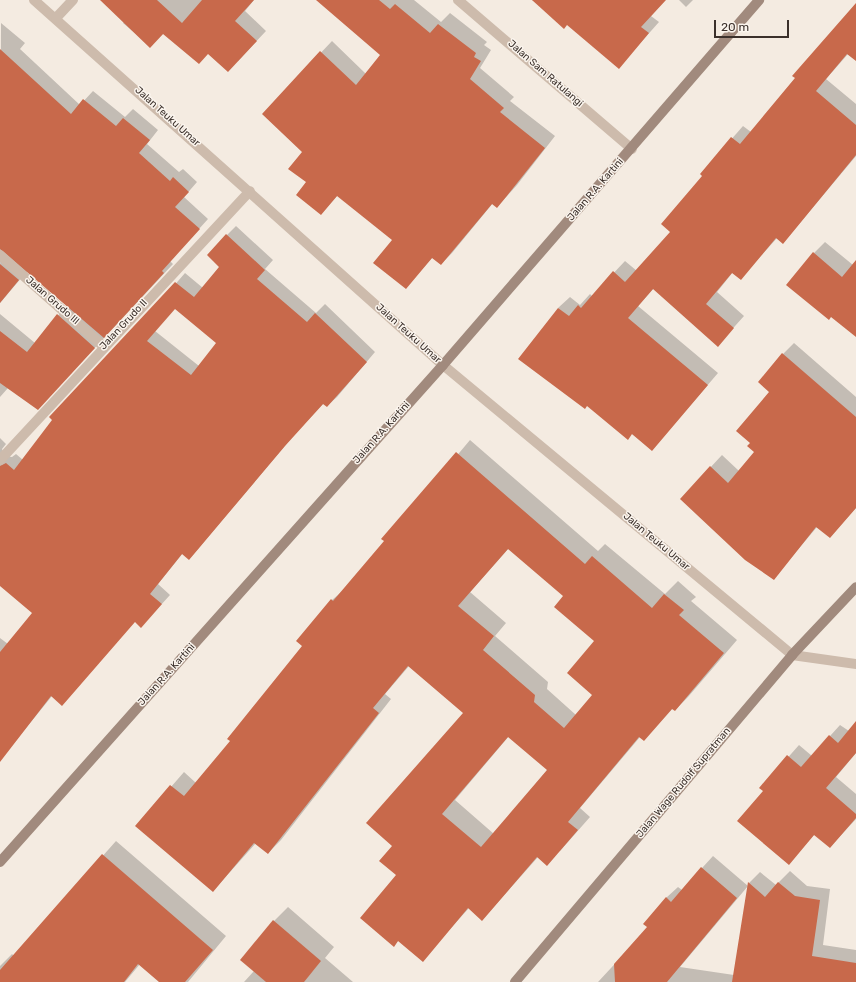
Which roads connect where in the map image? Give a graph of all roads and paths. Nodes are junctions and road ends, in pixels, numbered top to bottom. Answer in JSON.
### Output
{"nodes":[{"id":1,"x":34,"y":0,"type":"edge"},
{"id":2,"x":73,"y":0,"type":"edge"},
{"id":3,"x":458,"y":0,"type":"edge"},
{"id":4,"x":759,"y":0,"type":"edge"},
{"id":5,"x":56,"y":18,"type":"junction"},
{"id":6,"x":632,"y":148,"type":"junction"},
{"id":7,"x":250,"y":191,"type":"junction"},
{"id":8,"x":0,"y":255,"type":"edge"},
{"id":9,"x":104,"y":347,"type":"junction"},
{"id":10,"x":443,"y":365,"type":"junction"},
{"id":11,"x":2,"y":454,"type":"edge"},
{"id":12,"x":856,"y":587,"type":"edge"},
{"id":13,"x":792,"y":655,"type":"junction"},
{"id":14,"x":856,"y":664,"type":"edge"},
{"id":15,"x":0,"y":862,"type":"edge"},
{"id":16,"x":515,"y":982,"type":"edge"}],
"edges":[{"from":1,"to":5,"type":"street","name":"Jalan Teuku Umar"},
{"from":2,"to":5,"type":"street"},
{"from":3,"to":6,"type":"street","name":"Jalan Sam Ratulangi"},
{"from":4,"to":6,"type":"street","name":"Jalan R.A. Kartini"},
{"from":5,"to":7,"type":"street","name":"Jalan Teuku Umar"},
{"from":6,"to":10,"type":"street","name":"Jalan R.A. Kartini"},
{"from":7,"to":9,"type":"street","name":"Jalan Grudo II"},
{"from":7,"to":10,"type":"street","name":"Jalan Teuku Umar"},
{"from":8,"to":9,"type":"street","name":"Jalan Grudo III"},
{"from":9,"to":11,"type":"street","name":"Jalan Grudo II"},
{"from":10,"to":13,"type":"street","name":"Jalan Teuku Umar"},
{"from":10,"to":15,"type":"street","name":"Jalan R.A. Kartini"},
{"from":12,"to":13,"type":"street","name":"Jalan Wage Rudolf Supratman"},
{"from":13,"to":14,"type":"street"},
{"from":13,"to":16,"type":"street","name":"Jalan Wage Rudolf Supratman"}]}
